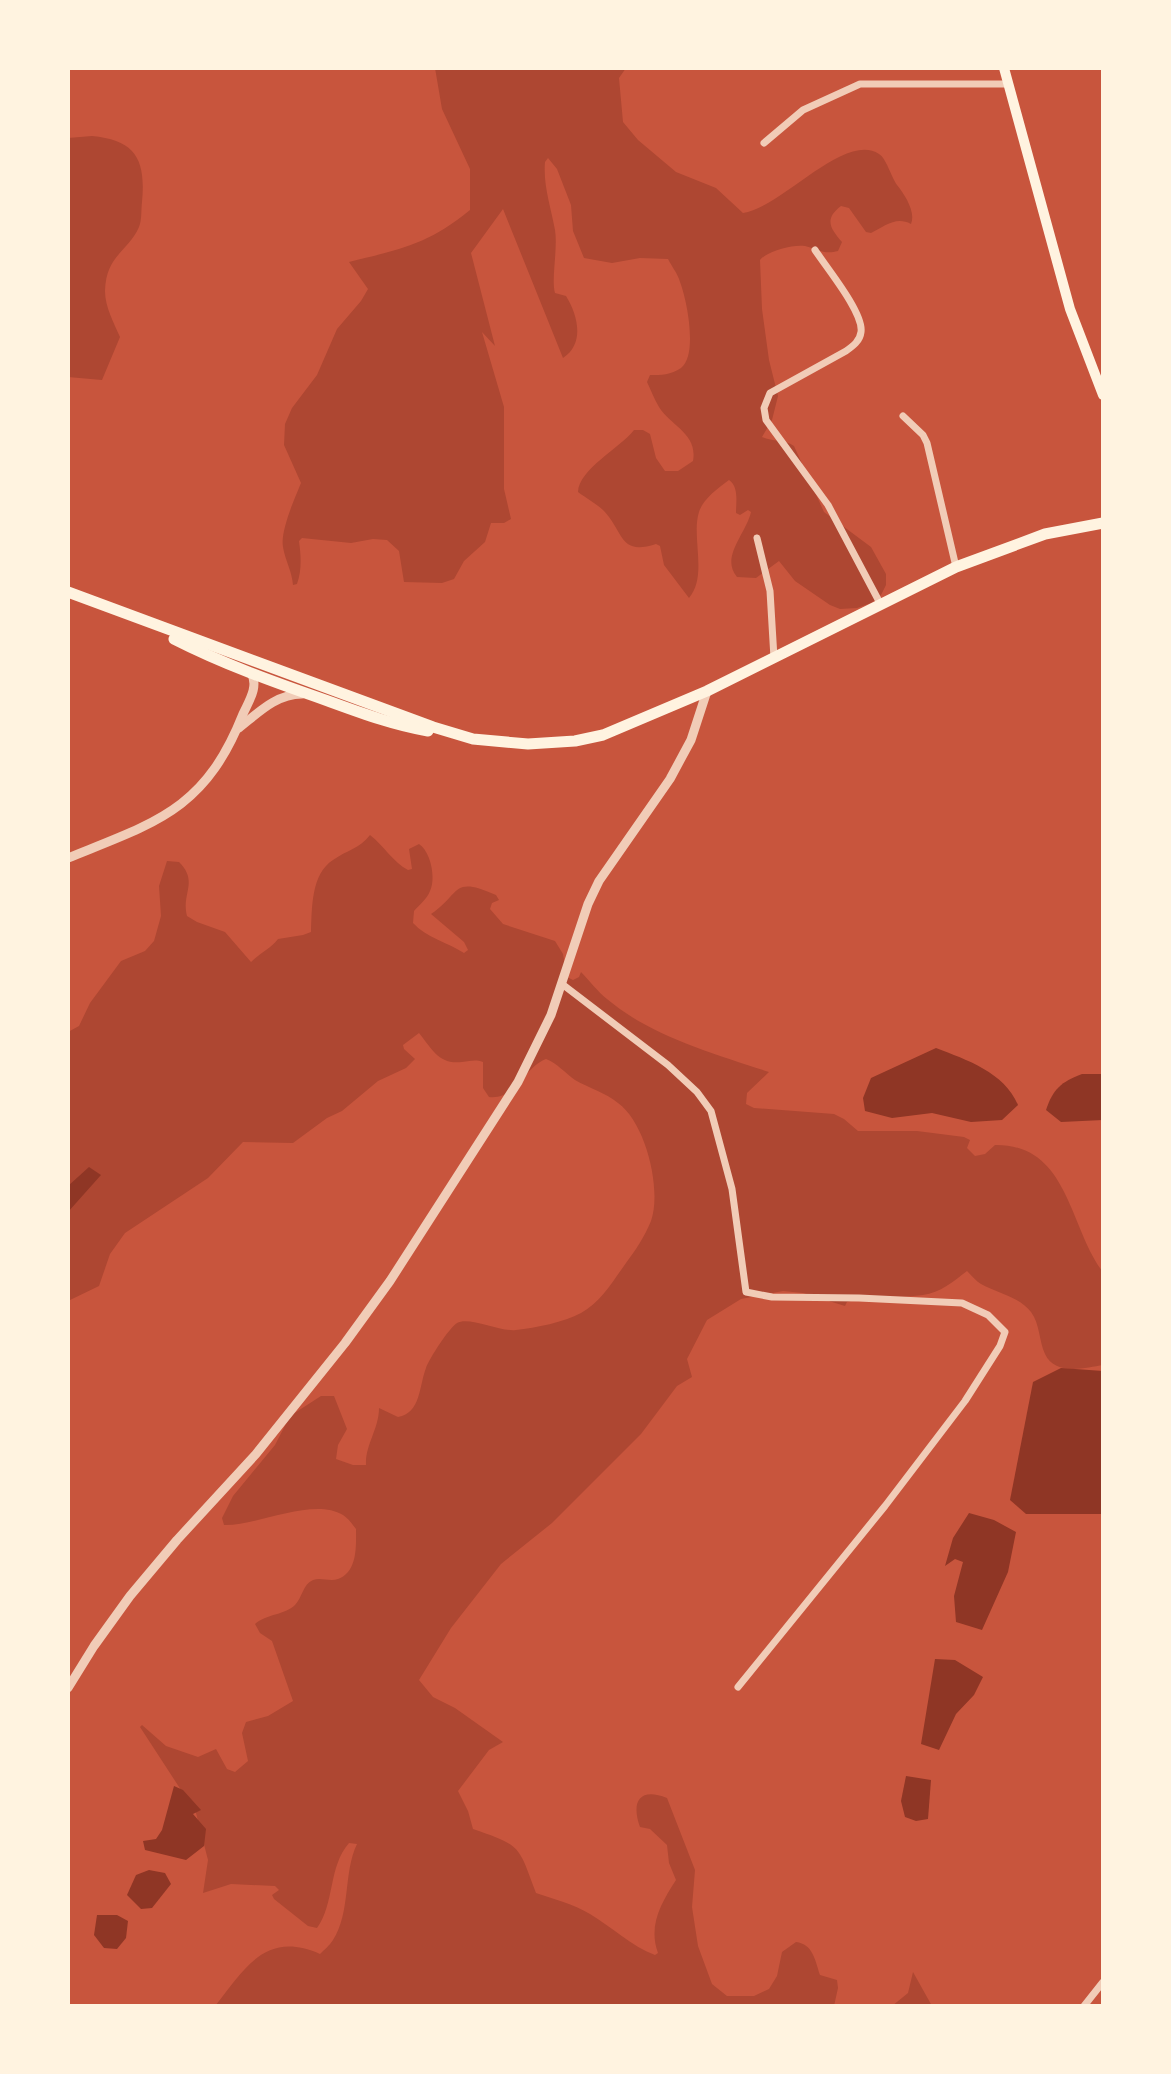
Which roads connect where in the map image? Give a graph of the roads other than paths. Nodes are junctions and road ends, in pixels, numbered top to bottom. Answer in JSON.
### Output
{"nodes":[{"id":1,"x":1004,"y":68,"type":"edge"},
{"id":2,"x":1008,"y":84,"type":"junction"},
{"id":3,"x":764,"y":143,"type":"dead end"},
{"id":4,"x":815,"y":250,"type":"dead end"},
{"id":5,"x":1103,"y":395,"type":"edge"},
{"id":6,"x":903,"y":416,"type":"dead end"},
{"id":7,"x":1103,"y":523,"type":"edge"},
{"id":8,"x":757,"y":538,"type":"dead end"},
{"id":9,"x":956,"y":567,"type":"junction"},
{"id":10,"x":68,"y":592,"type":"edge"},
{"id":11,"x":881,"y":605,"type":"junction"},
{"id":12,"x":127,"y":614,"type":"junction"},
{"id":13,"x":774,"y":658,"type":"junction"},
{"id":14,"x":251,"y":673,"type":"junction"},
{"id":15,"x":267,"y":673,"type":"junction"},
{"id":16,"x":289,"y":681,"type":"junction"},
{"id":17,"x":707,"y":691,"type":"junction"},
{"id":18,"x":305,"y":694,"type":"junction"},
{"id":19,"x":237,"y":730,"type":"junction"},
{"id":20,"x":464,"y":736,"type":"junction"},
{"id":21,"x":68,"y":858,"type":"edge"},
{"id":22,"x":562,"y":984,"type":"junction"},
{"id":23,"x":738,"y":1687,"type":"dead end"},
{"id":24,"x":68,"y":1688,"type":"edge"},
{"id":25,"x":1103,"y":1982,"type":"edge"},
{"id":26,"x":1084,"y":2006,"type":"edge"}],
"edges":[{"from":1,"to":2,"type":"main road"},
{"from":2,"to":3,"type":"street"},
{"from":2,"to":5,"type":"main road"},
{"from":4,"to":11,"type":"street"},
{"from":6,"to":9,"type":"street"},
{"from":7,"to":9,"type":"main road"},
{"from":8,"to":13,"type":"street"},
{"from":9,"to":11,"type":"main road"},
{"from":10,"to":12,"type":"main road"},
{"from":11,"to":13,"type":"main road"},
{"from":12,"to":14,"type":"main road"},
{"from":12,"to":15,"type":"main road"},
{"from":13,"to":17,"type":"main road"},
{"from":14,"to":15,"type":"main road"},
{"from":14,"to":19,"type":"street"},
{"from":15,"to":16,"type":"main road"},
{"from":16,"to":18,"type":"main road"},
{"from":16,"to":20,"type":"main road"},
{"from":17,"to":20,"type":"main road"},
{"from":17,"to":22,"type":"street"},
{"from":18,"to":19,"type":"street"},
{"from":18,"to":20,"type":"main road"},
{"from":19,"to":21,"type":"street"},
{"from":22,"to":23,"type":"street"},
{"from":22,"to":24,"type":"street"},
{"from":25,"to":26,"type":"street"}]}
